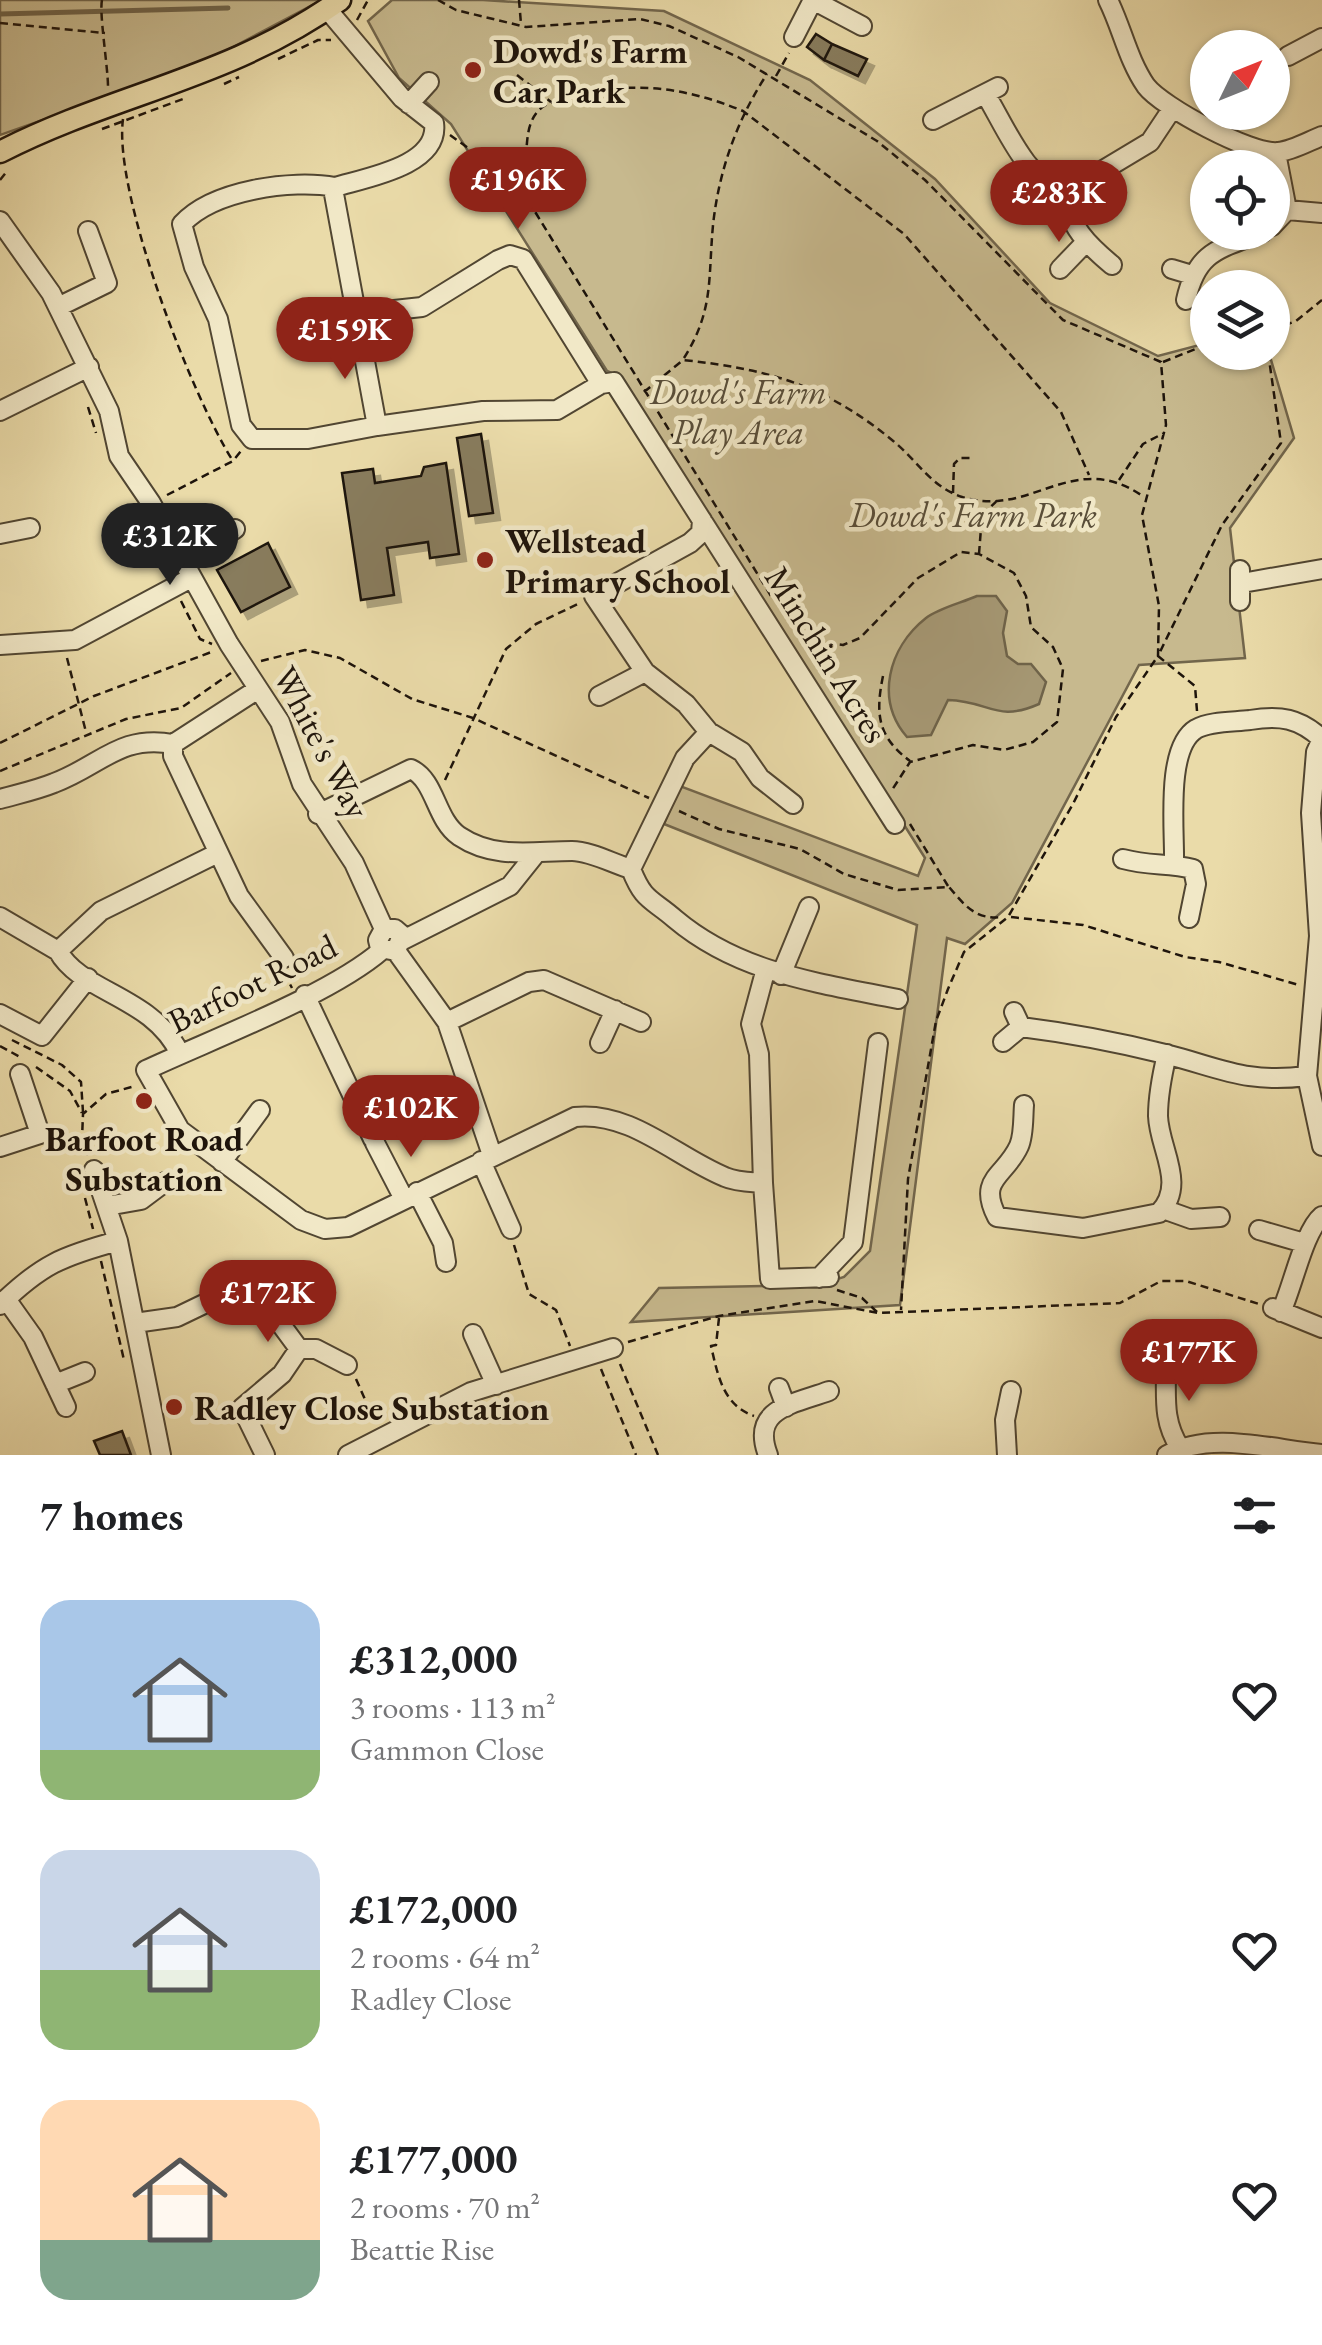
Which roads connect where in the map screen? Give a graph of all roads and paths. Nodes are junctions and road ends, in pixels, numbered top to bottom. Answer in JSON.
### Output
{"nodes":[{"id":1,"x":102,"y":0,"type":"edge"},
{"id":2,"x":368,"y":0,"type":"edge"},
{"id":3,"x":438,"y":0,"type":"edge"},
{"id":4,"x":519,"y":0,"type":"edge"},
{"id":5,"x":1114,"y":2,"type":"edge"},
{"id":6,"x":333,"y":4,"type":"edge"},
{"id":7,"x":0,"y":23,"type":"edge"},
{"id":8,"x":522,"y":25,"type":"junction"},
{"id":9,"x":862,"y":26,"type":"dead end"},
{"id":10,"x":343,"y":29,"type":"junction"},
{"id":11,"x":106,"y":33,"type":"junction"},
{"id":12,"x":794,"y":37,"type":"joint"},
{"id":13,"x":1320,"y":47,"type":"edge"},
{"id":14,"x":1290,"y":55,"type":"edge"},
{"id":15,"x":767,"y":72,"type":"junction"},
{"id":16,"x":517,"y":75,"type":"dead end"},
{"id":17,"x":775,"y":76,"type":"junction"},
{"id":18,"x":429,"y":82,"type":"dead end"},
{"id":19,"x":131,"y":102,"type":"junction"},
{"id":20,"x":551,"y":102,"type":"junction"},
{"id":21,"x":408,"y":104,"type":"junction"},
{"id":22,"x":1172,"y":109,"type":"junction"},
{"id":23,"x":743,"y":111,"type":"junction"},
{"id":24,"x":933,"y":120,"type":"dead end"},
{"id":25,"x":1322,"y":136,"type":"edge"},
{"id":26,"x":1268,"y":150,"type":"edge"},
{"id":27,"x":1282,"y":150,"type":"edge"},
{"id":28,"x":0,"y":152,"type":"edge"},
{"id":29,"x":518,"y":184,"type":"dead end"},
{"id":30,"x":336,"y":187,"type":"junction"},
{"id":31,"x":1065,"y":193,"type":"junction"},
{"id":32,"x":1290,"y":210,"type":"edge"},
{"id":33,"x":1322,"y":213,"type":"edge"},
{"id":34,"x":0,"y":221,"type":"edge"},
{"id":35,"x":88,"y":231,"type":"dead end"},
{"id":36,"x":1085,"y":243,"type":"junction"},
{"id":37,"x":1216,"y":250,"type":"edge"},
{"id":38,"x":1112,"y":265,"type":"dead end"},
{"id":39,"x":1060,"y":269,"type":"dead end"},
{"id":40,"x":1172,"y":270,"type":"dead end"},
{"id":41,"x":1197,"y":270,"type":"edge"},
{"id":42,"x":1190,"y":274,"type":"edge"},
{"id":43,"x":1190,"y":283,"type":"edge"},
{"id":44,"x":1186,"y":300,"type":"dead end"},
{"id":45,"x":1322,"y":300,"type":"edge"},
{"id":46,"x":58,"y":307,"type":"junction"},
{"id":47,"x":358,"y":314,"type":"junction"},
{"id":48,"x":1290,"y":323,"type":"edge"},
{"id":49,"x":1190,"y":351,"type":"edge"},
{"id":50,"x":683,"y":360,"type":"junction"},
{"id":51,"x":1161,"y":362,"type":"junction"},
{"id":52,"x":89,"y":366,"type":"junction"},
{"id":53,"x":1271,"y":370,"type":"edge"},
{"id":54,"x":601,"y":384,"type":"junction"},
{"id":55,"x":630,"y":402,"type":"junction"},
{"id":56,"x":0,"y":411,"type":"edge"},
{"id":57,"x":377,"y":426,"type":"junction"},
{"id":58,"x":1165,"y":432,"type":"junction"},
{"id":59,"x":252,"y":439,"type":"junction"},
{"id":60,"x":971,"y":458,"type":"dead end"},
{"id":61,"x":234,"y":460,"type":"junction"},
{"id":62,"x":1090,"y":476,"type":"junction"},
{"id":63,"x":1119,"y":481,"type":"junction"},
{"id":64,"x":953,"y":494,"type":"junction"},
{"id":65,"x":1000,"y":498,"type":"junction"},
{"id":66,"x":1145,"y":498,"type":"junction"},
{"id":67,"x":967,"y":499,"type":"junction"},
{"id":68,"x":152,"y":503,"type":"junction"},
{"id":69,"x":982,"y":516,"type":"junction"},
{"id":70,"x":702,"y":520,"type":"junction"},
{"id":71,"x":30,"y":528,"type":"dead end"},
{"id":72,"x":235,"y":529,"type":"dead end"},
{"id":73,"x":0,"y":534,"type":"edge"},
{"id":74,"x":979,"y":554,"type":"junction"},
{"id":75,"x":187,"y":570,"type":"junction"},
{"id":76,"x":1322,"y":570,"type":"edge"},
{"id":77,"x":1241,"y":584,"type":"dead end"},
{"id":78,"x":594,"y":596,"type":"junction"},
{"id":79,"x":799,"y":641,"type":"dead end"},
{"id":80,"x":62,"y":642,"type":"junction"},
{"id":81,"x":229,"y":644,"type":"junction"},
{"id":82,"x":0,"y":645,"type":"edge"},
{"id":83,"x":1158,"y":656,"type":"junction"},
{"id":84,"x":244,"y":665,"type":"junction"},
{"id":85,"x":645,"y":672,"type":"junction"},
{"id":86,"x":883,"y":676,"type":"dead end"},
{"id":87,"x":258,"y":688,"type":"junction"},
{"id":88,"x":600,"y":696,"type":"dead end"},
{"id":89,"x":78,"y":704,"type":"junction"},
{"id":90,"x":472,"y":718,"type":"junction"},
{"id":91,"x":1199,"y":727,"type":"junction"},
{"id":92,"x":709,"y":732,"type":"junction"},
{"id":93,"x":86,"y":734,"type":"junction"},
{"id":94,"x":1322,"y":739,"type":"edge"},
{"id":95,"x":0,"y":744,"type":"edge"},
{"id":96,"x":173,"y":744,"type":"junction"},
{"id":97,"x":910,"y":762,"type":"junction"},
{"id":98,"x":0,"y":770,"type":"edge"},
{"id":99,"x":890,"y":792,"type":"dead end"},
{"id":100,"x":0,"y":799,"type":"edge"},
{"id":101,"x":663,"y":804,"type":"junction"},
{"id":102,"x":793,"y":804,"type":"dead end"},
{"id":103,"x":318,"y":814,"type":"junction"},
{"id":104,"x":895,"y":824,"type":"dead end"},
{"id":105,"x":218,"y":853,"type":"junction"},
{"id":106,"x":534,"y":856,"type":"junction"},
{"id":107,"x":1124,"y":859,"type":"dead end"},
{"id":108,"x":1184,"y":866,"type":"junction"},
{"id":109,"x":631,"y":870,"type":"junction"},
{"id":110,"x":809,"y":906,"type":"dead end"},
{"id":111,"x":0,"y":917,"type":"edge"},
{"id":112,"x":1008,"y":917,"type":"junction"},
{"id":113,"x":1189,"y":918,"type":"dead end"},
{"id":114,"x":394,"y":947,"type":"junction"},
{"id":115,"x":58,"y":951,"type":"junction"},
{"id":116,"x":284,"y":958,"type":"joint"},
{"id":117,"x":773,"y":973,"type":"junction"},
{"id":118,"x":88,"y":978,"type":"junction"},
{"id":119,"x":1312,"y":987,"type":"junction"},
{"id":120,"x":301,"y":996,"type":"junction"},
{"id":121,"x":898,"y":1000,"type":"dead end"},
{"id":122,"x":615,"y":1010,"type":"junction"},
{"id":123,"x":0,"y":1014,"type":"edge"},
{"id":124,"x":446,"y":1022,"type":"junction"},
{"id":125,"x":641,"y":1022,"type":"dead end"},
{"id":126,"x":0,"y":1032,"type":"edge"},
{"id":127,"x":878,"y":1042,"type":"dead end"},
{"id":128,"x":1003,"y":1042,"type":"dead end"},
{"id":129,"x":600,"y":1043,"type":"dead end"},
{"id":130,"x":0,"y":1046,"type":"edge"},
{"id":131,"x":180,"y":1054,"type":"junction"},
{"id":132,"x":1167,"y":1054,"type":"junction"},
{"id":133,"x":20,"y":1074,"type":"dead end"},
{"id":134,"x":149,"y":1076,"type":"junction"},
{"id":135,"x":1307,"y":1076,"type":"junction"},
{"id":136,"x":1024,"y":1105,"type":"dead end"},
{"id":137,"x":260,"y":1110,"type":"dead end"},
{"id":138,"x":83,"y":1114,"type":"junction"},
{"id":139,"x":1322,"y":1146,"type":"edge"},
{"id":140,"x":0,"y":1147,"type":"edge"},
{"id":141,"x":486,"y":1158,"type":"junction"},
{"id":142,"x":222,"y":1162,"type":"junction"},
{"id":143,"x":94,"y":1170,"type":"junction"},
{"id":144,"x":165,"y":1182,"type":"dead end"},
{"id":145,"x":763,"y":1183,"type":"junction"},
{"id":146,"x":410,"y":1196,"type":"junction"},
{"id":147,"x":108,"y":1206,"type":"junction"},
{"id":148,"x":1163,"y":1208,"type":"junction"},
{"id":149,"x":1322,"y":1216,"type":"edge"},
{"id":150,"x":1220,"y":1217,"type":"dead end"},
{"id":151,"x":510,"y":1229,"type":"joint"},
{"id":152,"x":1259,"y":1230,"type":"dead end"},
{"id":153,"x":118,"y":1241,"type":"junction"},
{"id":154,"x":98,"y":1246,"type":"junction"},
{"id":155,"x":1304,"y":1248,"type":"junction"},
{"id":156,"x":446,"y":1262,"type":"dead end"},
{"id":157,"x":825,"y":1277,"type":"junction"},
{"id":158,"x":3,"y":1302,"type":"edge"},
{"id":159,"x":900,"y":1310,"type":"junction"},
{"id":160,"x":878,"y":1314,"type":"junction"},
{"id":161,"x":720,"y":1316,"type":"junction"},
{"id":162,"x":1285,"y":1317,"type":"junction"},
{"id":163,"x":134,"y":1323,"type":"junction"},
{"id":164,"x":1322,"y":1328,"type":"edge"},
{"id":165,"x":473,"y":1334,"type":"dead end"},
{"id":166,"x":298,"y":1348,"type":"junction"},
{"id":167,"x":604,"y":1351,"type":"junction"},
{"id":168,"x":575,"y":1360,"type":"junction"},
{"id":169,"x":347,"y":1365,"type":"joint"},
{"id":170,"x":125,"y":1366,"type":"dead end"},
{"id":171,"x":1186,"y":1370,"type":"dead end"},
{"id":172,"x":85,"y":1372,"type":"dead end"},
{"id":173,"x":55,"y":1384,"type":"junction"},
{"id":174,"x":496,"y":1384,"type":"junction"},
{"id":175,"x":780,"y":1388,"type":"dead end"},
{"id":176,"x":829,"y":1391,"type":"dead end"},
{"id":177,"x":1010,"y":1391,"type":"dead end"},
{"id":178,"x":786,"y":1407,"type":"junction"},
{"id":179,"x":66,"y":1408,"type":"dead end"},
{"id":180,"x":767,"y":1420,"type":"junction"},
{"id":181,"x":384,"y":1436,"type":"junction"},
{"id":182,"x":1174,"y":1451,"type":"edge"},
{"id":183,"x":1322,"y":1454,"type":"edge"},
{"id":184,"x":161,"y":1455,"type":"edge"},
{"id":185,"x":265,"y":1455,"type":"edge"},
{"id":186,"x":348,"y":1455,"type":"edge"},
{"id":187,"x":636,"y":1455,"type":"edge"},
{"id":188,"x":658,"y":1455,"type":"edge"},
{"id":189,"x":768,"y":1455,"type":"edge"},
{"id":190,"x":1007,"y":1455,"type":"edge"}],
"edges":[{"from":1,"to":11,"type":"path"},
{"from":2,"to":10,"type":"path"},
{"from":3,"to":8,"type":"path"},
{"from":4,"to":8,"type":"path"},
{"from":5,"to":22,"type":"street"},
{"from":6,"to":10,"type":"street"},
{"from":6,"to":19,"type":"main road"},
{"from":7,"to":11,"type":"path"},
{"from":8,"to":15,"type":"path"},
{"from":9,"to":12,"type":"street"},
{"from":10,"to":21,"type":"street"},
{"from":11,"to":19,"type":"path"},
{"from":12,"to":17,"type":"path"},
{"from":13,"to":14,"type":"street"},
{"from":15,"to":17,"type":"path"},
{"from":15,"to":23,"type":"path"},
{"from":16,"to":20,"type":"path"},
{"from":17,"to":51,"type":"path"},
{"from":18,"to":21,"type":"street"},
{"from":19,"to":28,"type":"main road"},
{"from":19,"to":61,"type":"path"},
{"from":20,"to":23,"type":"path"},
{"from":20,"to":29,"type":"path"},
{"from":21,"to":30,"type":"street"},
{"from":22,"to":26,"type":"street"},
{"from":22,"to":31,"type":"street"},
{"from":23,"to":50,"type":"path"},
{"from":23,"to":62,"type":"path"},
{"from":24,"to":31,"type":"street"},
{"from":25,"to":27,"type":"street"},
{"from":30,"to":47,"type":"street"},
{"from":30,"to":59,"type":"street"},
{"from":31,"to":36,"type":"street"},
{"from":32,"to":33,"type":"street"},
{"from":34,"to":46,"type":"street","name":"White's Way"},
{"from":35,"to":46,"type":"street"},
{"from":36,"to":38,"type":"street"},
{"from":36,"to":39,"type":"street"},
{"from":37,"to":41,"type":"street"},
{"from":40,"to":42,"type":"street"},
{"from":43,"to":44,"type":"street"},
{"from":45,"to":48,"type":"path"},
{"from":46,"to":52,"type":"street","name":"White's Way"},
{"from":47,"to":54,"type":"street"},
{"from":47,"to":57,"type":"street"},
{"from":49,"to":51,"type":"path"},
{"from":50,"to":55,"type":"path"},
{"from":50,"to":64,"type":"path"},
{"from":51,"to":58,"type":"path"},
{"from":52,"to":56,"type":"street"},
{"from":52,"to":68,"type":"street","name":"White's Way"},
{"from":53,"to":83,"type":"path"},
{"from":54,"to":55,"type":"street"},
{"from":54,"to":57,"type":"street"},
{"from":55,"to":70,"type":"street","name":"Minchin Acres"},
{"from":57,"to":59,"type":"street"},
{"from":58,"to":63,"type":"path"},
{"from":58,"to":66,"type":"path"},
{"from":59,"to":61,"type":"path"},
{"from":60,"to":64,"type":"path"},
{"from":61,"to":68,"type":"path"},
{"from":62,"to":63,"type":"path"},
{"from":62,"to":65,"type":"path"},
{"from":63,"to":66,"type":"path"},
{"from":64,"to":67,"type":"path"},
{"from":65,"to":67,"type":"path"},
{"from":65,"to":69,"type":"path"},
{"from":66,"to":83,"type":"path"},
{"from":67,"to":69,"type":"path"},
{"from":68,"to":75,"type":"street","name":"White's Way"},
{"from":69,"to":74,"type":"path"},
{"from":70,"to":78,"type":"street"},
{"from":70,"to":104,"type":"street","name":"Minchin Acres"},
{"from":71,"to":73,"type":"street"},
{"from":72,"to":75,"type":"street"},
{"from":74,"to":79,"type":"path"},
{"from":74,"to":97,"type":"path"},
{"from":75,"to":80,"type":"street"},
{"from":75,"to":81,"type":"street","name":"White's Way"},
{"from":76,"to":77,"type":"street"},
{"from":78,"to":85,"type":"street"},
{"from":78,"to":90,"type":"path"},
{"from":80,"to":82,"type":"street"},
{"from":80,"to":89,"type":"path"},
{"from":81,"to":84,"type":"street","name":"White's Way"},
{"from":81,"to":89,"type":"path"},
{"from":83,"to":91,"type":"path"},
{"from":83,"to":112,"type":"path"},
{"from":84,"to":87,"type":"street","name":"White's Way"},
{"from":84,"to":90,"type":"path"},
{"from":84,"to":93,"type":"path"},
{"from":85,"to":88,"type":"street"},
{"from":85,"to":92,"type":"street"},
{"from":86,"to":97,"type":"path"},
{"from":87,"to":96,"type":"street"},
{"from":87,"to":103,"type":"street","name":"White's Way"},
{"from":89,"to":93,"type":"path"},
{"from":89,"to":95,"type":"path"},
{"from":90,"to":101,"type":"path"},
{"from":91,"to":94,"type":"street"},
{"from":91,"to":108,"type":"street"},
{"from":92,"to":101,"type":"street"},
{"from":92,"to":102,"type":"street"},
{"from":93,"to":98,"type":"path"},
{"from":94,"to":119,"type":"street"},
{"from":96,"to":100,"type":"street"},
{"from":96,"to":105,"type":"street"},
{"from":97,"to":99,"type":"path"},
{"from":101,"to":109,"type":"street"},
{"from":101,"to":112,"type":"path"},
{"from":103,"to":106,"type":"street"},
{"from":103,"to":114,"type":"street","name":"White's Way"},
{"from":105,"to":115,"type":"street"},
{"from":105,"to":116,"type":"street"},
{"from":106,"to":109,"type":"street"},
{"from":106,"to":114,"type":"street","name":"Barfoot Road"},
{"from":107,"to":108,"type":"street"},
{"from":108,"to":113,"type":"street"},
{"from":109,"to":117,"type":"street"},
{"from":110,"to":117,"type":"street"},
{"from":111,"to":115,"type":"street"},
{"from":112,"to":119,"type":"path"},
{"from":112,"to":159,"type":"path"},
{"from":114,"to":120,"type":"street","name":"Barfoot Road"},
{"from":114,"to":124,"type":"street","name":"White's Way"},
{"from":115,"to":118,"type":"street"},
{"from":116,"to":120,"type":"path"},
{"from":117,"to":121,"type":"street"},
{"from":117,"to":145,"type":"street"},
{"from":118,"to":123,"type":"street"},
{"from":118,"to":131,"type":"street"},
{"from":119,"to":135,"type":"street"},
{"from":120,"to":131,"type":"street","name":"Barfoot Road"},
{"from":120,"to":146,"type":"street"},
{"from":122,"to":124,"type":"street"},
{"from":122,"to":125,"type":"street"},
{"from":122,"to":129,"type":"street"},
{"from":124,"to":141,"type":"street","name":"White's Way"},
{"from":126,"to":138,"type":"path"},
{"from":127,"to":157,"type":"street"},
{"from":128,"to":132,"type":"street"},
{"from":130,"to":138,"type":"path"},
{"from":131,"to":134,"type":"street","name":"Barfoot Road"},
{"from":132,"to":135,"type":"street"},
{"from":132,"to":148,"type":"street"},
{"from":133,"to":140,"type":"street"},
{"from":134,"to":138,"type":"path"},
{"from":134,"to":142,"type":"street"},
{"from":135,"to":139,"type":"street"},
{"from":136,"to":148,"type":"street"},
{"from":137,"to":142,"type":"street"},
{"from":138,"to":143,"type":"path"},
{"from":141,"to":145,"type":"street"},
{"from":141,"to":146,"type":"street"},
{"from":141,"to":151,"type":"street","name":"White's Way"},
{"from":142,"to":146,"type":"street"},
{"from":143,"to":147,"type":"street"},
{"from":143,"to":154,"type":"path"},
{"from":144,"to":147,"type":"street"},
{"from":145,"to":157,"type":"street"},
{"from":146,"to":156,"type":"street"},
{"from":147,"to":153,"type":"street"},
{"from":148,"to":150,"type":"street"},
{"from":149,"to":155,"type":"street"},
{"from":151,"to":168,"type":"path"},
{"from":152,"to":155,"type":"street"},
{"from":153,"to":154,"type":"street"},
{"from":153,"to":163,"type":"street"},
{"from":154,"to":158,"type":"street"},
{"from":154,"to":170,"type":"path"},
{"from":155,"to":162,"type":"street"},
{"from":157,"to":160,"type":"path"},
{"from":158,"to":173,"type":"street"},
{"from":159,"to":160,"type":"path"},
{"from":159,"to":162,"type":"path"},
{"from":160,"to":161,"type":"path"},
{"from":161,"to":167,"type":"path"},
{"from":161,"to":180,"type":"path"},
{"from":162,"to":164,"type":"street"},
{"from":163,"to":166,"type":"street"},
{"from":163,"to":184,"type":"street"},
{"from":165,"to":174,"type":"street"},
{"from":166,"to":169,"type":"street"},
{"from":166,"to":185,"type":"street"},
{"from":167,"to":168,"type":"street"},
{"from":167,"to":187,"type":"path"},
{"from":167,"to":188,"type":"path"},
{"from":168,"to":174,"type":"street"},
{"from":169,"to":181,"type":"path"},
{"from":171,"to":182,"type":"street"},
{"from":172,"to":173,"type":"street"},
{"from":173,"to":179,"type":"street"},
{"from":174,"to":181,"type":"street"},
{"from":175,"to":178,"type":"street"},
{"from":176,"to":178,"type":"street"},
{"from":177,"to":190,"type":"street"},
{"from":178,"to":180,"type":"street"},
{"from":180,"to":189,"type":"street"},
{"from":181,"to":186,"type":"street"},
{"from":182,"to":183,"type":"street"}]}
